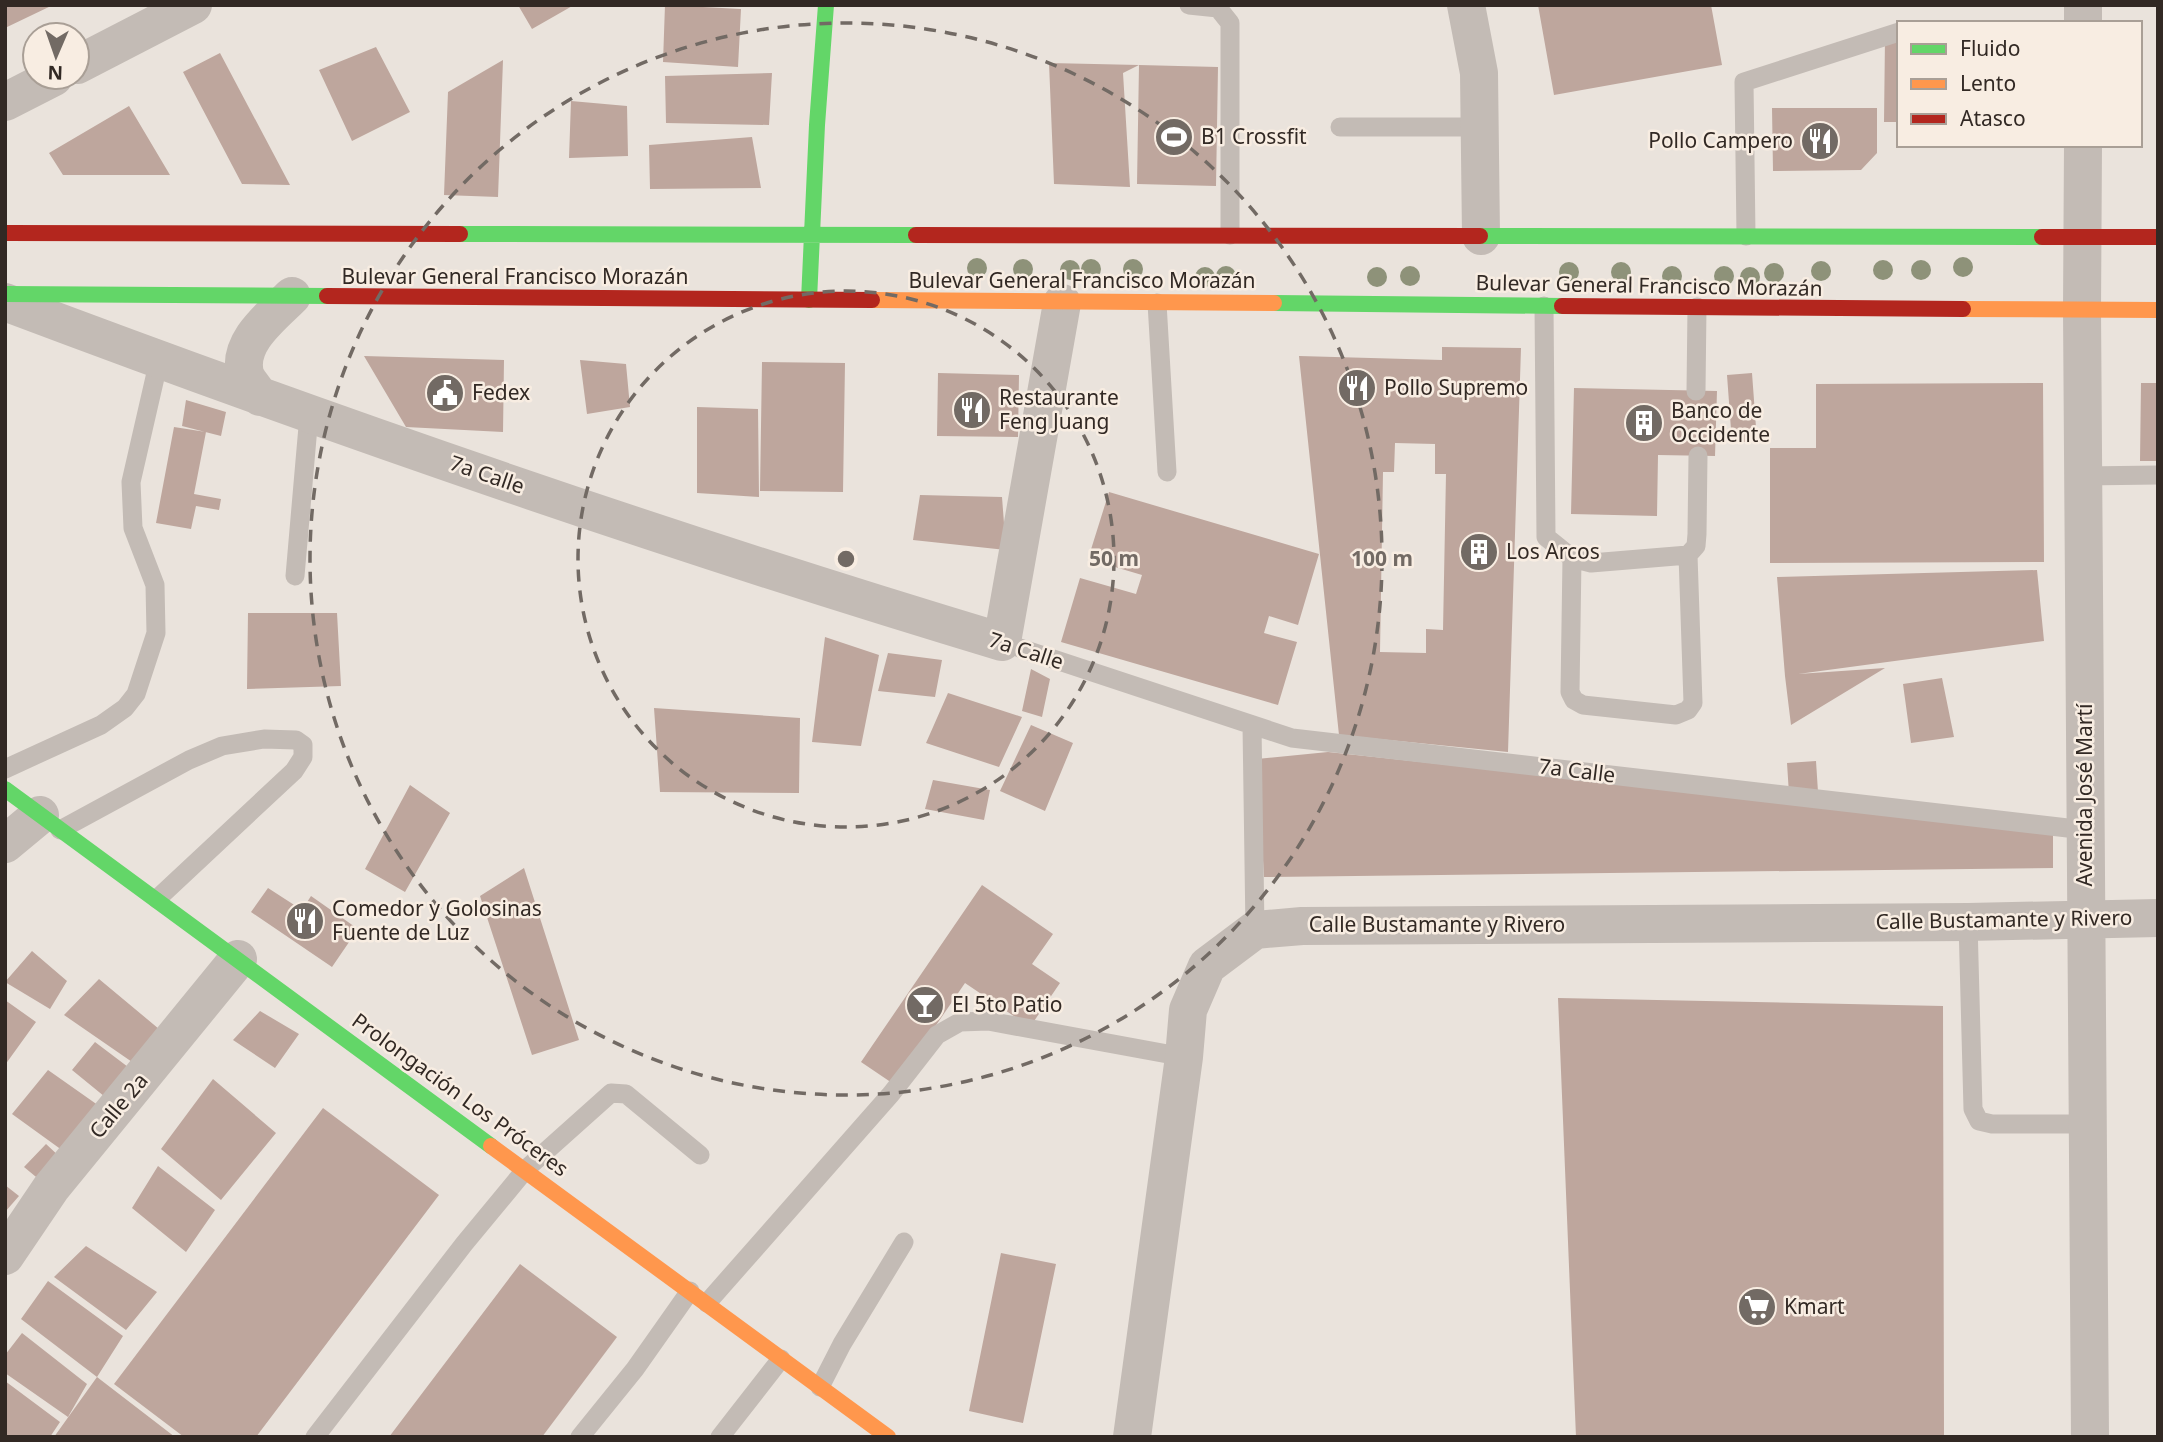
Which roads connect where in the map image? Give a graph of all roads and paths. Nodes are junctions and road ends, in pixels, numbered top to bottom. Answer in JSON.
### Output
{"nodes":[{"id":1,"x":193,"y":5,"type":"edge"},
{"id":2,"x":826,"y":5,"type":"edge"},
{"id":3,"x":1189,"y":5,"type":"edge"},
{"id":4,"x":1466,"y":5,"type":"edge"},
{"id":5,"x":1897,"y":33,"type":"edge"},
{"id":6,"x":91,"y":58,"type":"edge"},
{"id":7,"x":27,"y":91,"type":"edge"},
{"id":8,"x":5,"y":102,"type":"edge"},
{"id":9,"x":1340,"y":127,"type":"dead end"},
{"id":10,"x":1480,"y":127,"type":"junction"},
{"id":11,"x":2083,"y":147,"type":"edge"},
{"id":12,"x":5,"y":233,"type":"edge"},
{"id":13,"x":813,"y":234,"type":"junction"},
{"id":14,"x":1230,"y":235,"type":"junction"},
{"id":15,"x":1481,"y":236,"type":"junction"},
{"id":16,"x":1746,"y":236,"type":"junction"},
{"id":17,"x":2083,"y":237,"type":"junction"},
{"id":18,"x":2158,"y":237,"type":"edge"},
{"id":19,"x":5,"y":294,"type":"edge"},
{"id":20,"x":292,"y":296,"type":"junction"},
{"id":21,"x":809,"y":300,"type":"junction"},
{"id":22,"x":5,"y":302,"type":"edge"},
{"id":23,"x":1062,"y":303,"type":"junction"},
{"id":24,"x":1157,"y":303,"type":"junction"},
{"id":25,"x":1544,"y":306,"type":"junction"},
{"id":26,"x":1697,"y":307,"type":"junction"},
{"id":27,"x":2082,"y":310,"type":"junction"},
{"id":28,"x":2158,"y":310,"type":"edge"},
{"id":29,"x":159,"y":360,"type":"junction"},
{"id":30,"x":1696,"y":391,"type":"dead end"},
{"id":31,"x":260,"y":397,"type":"junction"},
{"id":32,"x":309,"y":415,"type":"junction"},
{"id":33,"x":1698,"y":456,"type":"dead end"},
{"id":34,"x":1167,"y":472,"type":"dead end"},
{"id":35,"x":2158,"y":475,"type":"edge"},
{"id":36,"x":2083,"y":477,"type":"junction"},
{"id":37,"x":1688,"y":555,"type":"junction"},
{"id":38,"x":1572,"y":558,"type":"junction"},
{"id":39,"x":295,"y":576,"type":"dead end"},
{"id":40,"x":1002,"y":642,"type":"junction"},
{"id":41,"x":1252,"y":725,"type":"junction"},
{"id":42,"x":5,"y":769,"type":"edge"},
{"id":43,"x":5,"y":789,"type":"edge"},
{"id":44,"x":50,"y":822,"type":"junction"},
{"id":45,"x":2085,"y":830,"type":"junction"},
{"id":46,"x":5,"y":844,"type":"edge"},
{"id":47,"x":157,"y":899,"type":"junction"},
{"id":48,"x":2157,"y":912,"type":"edge"},
{"id":49,"x":2086,"y":918,"type":"junction"},
{"id":50,"x":1968,"y":922,"type":"junction"},
{"id":51,"x":1255,"y":930,"type":"junction"},
{"id":52,"x":238,"y":959,"type":"junction"},
{"id":53,"x":1184,"y":1057,"type":"junction"},
{"id":54,"x":2088,"y":1124,"type":"junction"},
{"id":55,"x":700,"y":1155,"type":"dead end"},
{"id":56,"x":526,"y":1169,"type":"junction"},
{"id":57,"x":905,"y":1242,"type":"dead end"},
{"id":58,"x":5,"y":1256,"type":"edge"},
{"id":59,"x":690,"y":1291,"type":"junction"},
{"id":60,"x":707,"y":1303,"type":"junction"},
{"id":61,"x":781,"y":1359,"type":"junction"},
{"id":62,"x":820,"y":1387,"type":"junction"},
{"id":63,"x":315,"y":1437,"type":"edge"},
{"id":64,"x":580,"y":1437,"type":"edge"},
{"id":65,"x":720,"y":1437,"type":"edge"},
{"id":66,"x":888,"y":1437,"type":"edge"},
{"id":67,"x":1132,"y":1437,"type":"edge"},
{"id":68,"x":2090,"y":1437,"type":"edge"}],
"edges":[{"from":1,"to":6,"type":"street"},
{"from":2,"to":13,"type":"main road"},
{"from":3,"to":14,"type":"lane"},
{"from":4,"to":10,"type":"street"},
{"from":5,"to":16,"type":"lane"},
{"from":7,"to":8,"type":"street"},
{"from":9,"to":10,"type":"lane"},
{"from":10,"to":15,"type":"street"},
{"from":11,"to":17,"type":"street","name":"Avenida José Martí"},
{"from":12,"to":13,"type":"main road","name":"Bulevar General Francisco Morazán"},
{"from":13,"to":14,"type":"main road","name":"Bulevar General Francisco Morazán"},
{"from":13,"to":21,"type":"main road"},
{"from":14,"to":15,"type":"main road","name":"Bulevar General Francisco Morazán"},
{"from":15,"to":16,"type":"main road","name":"Bulevar General Francisco Morazán"},
{"from":16,"to":17,"type":"main road","name":"Bulevar General Francisco Morazán"},
{"from":17,"to":18,"type":"main road","name":"Bulevar General Francisco Morazán"},
{"from":17,"to":27,"type":"street","name":"Avenida José Martí"},
{"from":19,"to":20,"type":"main road","name":"Bulevar General Francisco Morazán"},
{"from":20,"to":21,"type":"main road","name":"Bulevar General Francisco Morazán"},
{"from":20,"to":31,"type":"street"},
{"from":21,"to":23,"type":"main road","name":"Bulevar General Francisco Morazán"},
{"from":22,"to":29,"type":"street","name":"7a Calle"},
{"from":23,"to":24,"type":"main road","name":"Bulevar General Francisco Morazán"},
{"from":23,"to":40,"type":"street"},
{"from":24,"to":25,"type":"main road","name":"Bulevar General Francisco Morazán"},
{"from":24,"to":34,"type":"lane"},
{"from":25,"to":26,"type":"main road","name":"Bulevar General Francisco Morazán"},
{"from":25,"to":38,"type":"lane"},
{"from":26,"to":27,"type":"main road","name":"Bulevar General Francisco Morazán"},
{"from":26,"to":30,"type":"lane"},
{"from":27,"to":28,"type":"main road","name":"Bulevar General Francisco Morazán"},
{"from":27,"to":36,"type":"street","name":"Avenida José Martí"},
{"from":29,"to":31,"type":"street","name":"7a Calle"},
{"from":29,"to":42,"type":"lane"},
{"from":31,"to":32,"type":"street","name":"7a Calle"},
{"from":32,"to":39,"type":"lane"},
{"from":32,"to":40,"type":"street","name":"7a Calle"},
{"from":33,"to":37,"type":"lane"},
{"from":35,"to":36,"type":"lane"},
{"from":36,"to":45,"type":"street","name":"Avenida José Martí"},
{"from":37,"to":38,"type":"lane"},
{"from":37,"to":38,"type":"lane"},
{"from":40,"to":41,"type":"lane","name":"7a Calle"},
{"from":41,"to":45,"type":"lane","name":"7a Calle"},
{"from":41,"to":51,"type":"lane"},
{"from":43,"to":44,"type":"main road","name":"Prolongación Los Próceres"},
{"from":44,"to":46,"type":"street"},
{"from":44,"to":47,"type":"main road","name":"Prolongación Los Próceres"},
{"from":44,"to":47,"type":"lane"},
{"from":45,"to":49,"type":"street","name":"Avenida José Martí"},
{"from":47,"to":52,"type":"main road","name":"Prolongación Los Próceres"},
{"from":48,"to":49,"type":"street","name":"Calle Bustamante y Rivero"},
{"from":49,"to":50,"type":"street","name":"Calle Bustamante y Rivero"},
{"from":49,"to":54,"type":"street","name":"Avenida José Martí"},
{"from":50,"to":51,"type":"street","name":"Calle Bustamante y Rivero"},
{"from":50,"to":54,"type":"lane"},
{"from":51,"to":53,"type":"street"},
{"from":52,"to":56,"type":"main road","name":"Prolongación Los Próceres"},
{"from":52,"to":58,"type":"street","name":"Calle 2a"},
{"from":53,"to":60,"type":"lane"},
{"from":53,"to":67,"type":"street"},
{"from":54,"to":68,"type":"street","name":"Avenida José Martí"},
{"from":55,"to":56,"type":"lane"},
{"from":56,"to":59,"type":"main road","name":"Prolongación Los Próceres"},
{"from":56,"to":63,"type":"lane"},
{"from":57,"to":62,"type":"lane"},
{"from":59,"to":60,"type":"main road","name":"Prolongación Los Próceres"},
{"from":59,"to":64,"type":"lane"},
{"from":60,"to":61,"type":"main road","name":"Prolongación Los Próceres"},
{"from":61,"to":62,"type":"main road","name":"Prolongación Los Próceres"},
{"from":61,"to":65,"type":"lane"},
{"from":62,"to":66,"type":"main road","name":"Prolongación Los Próceres"}]}
